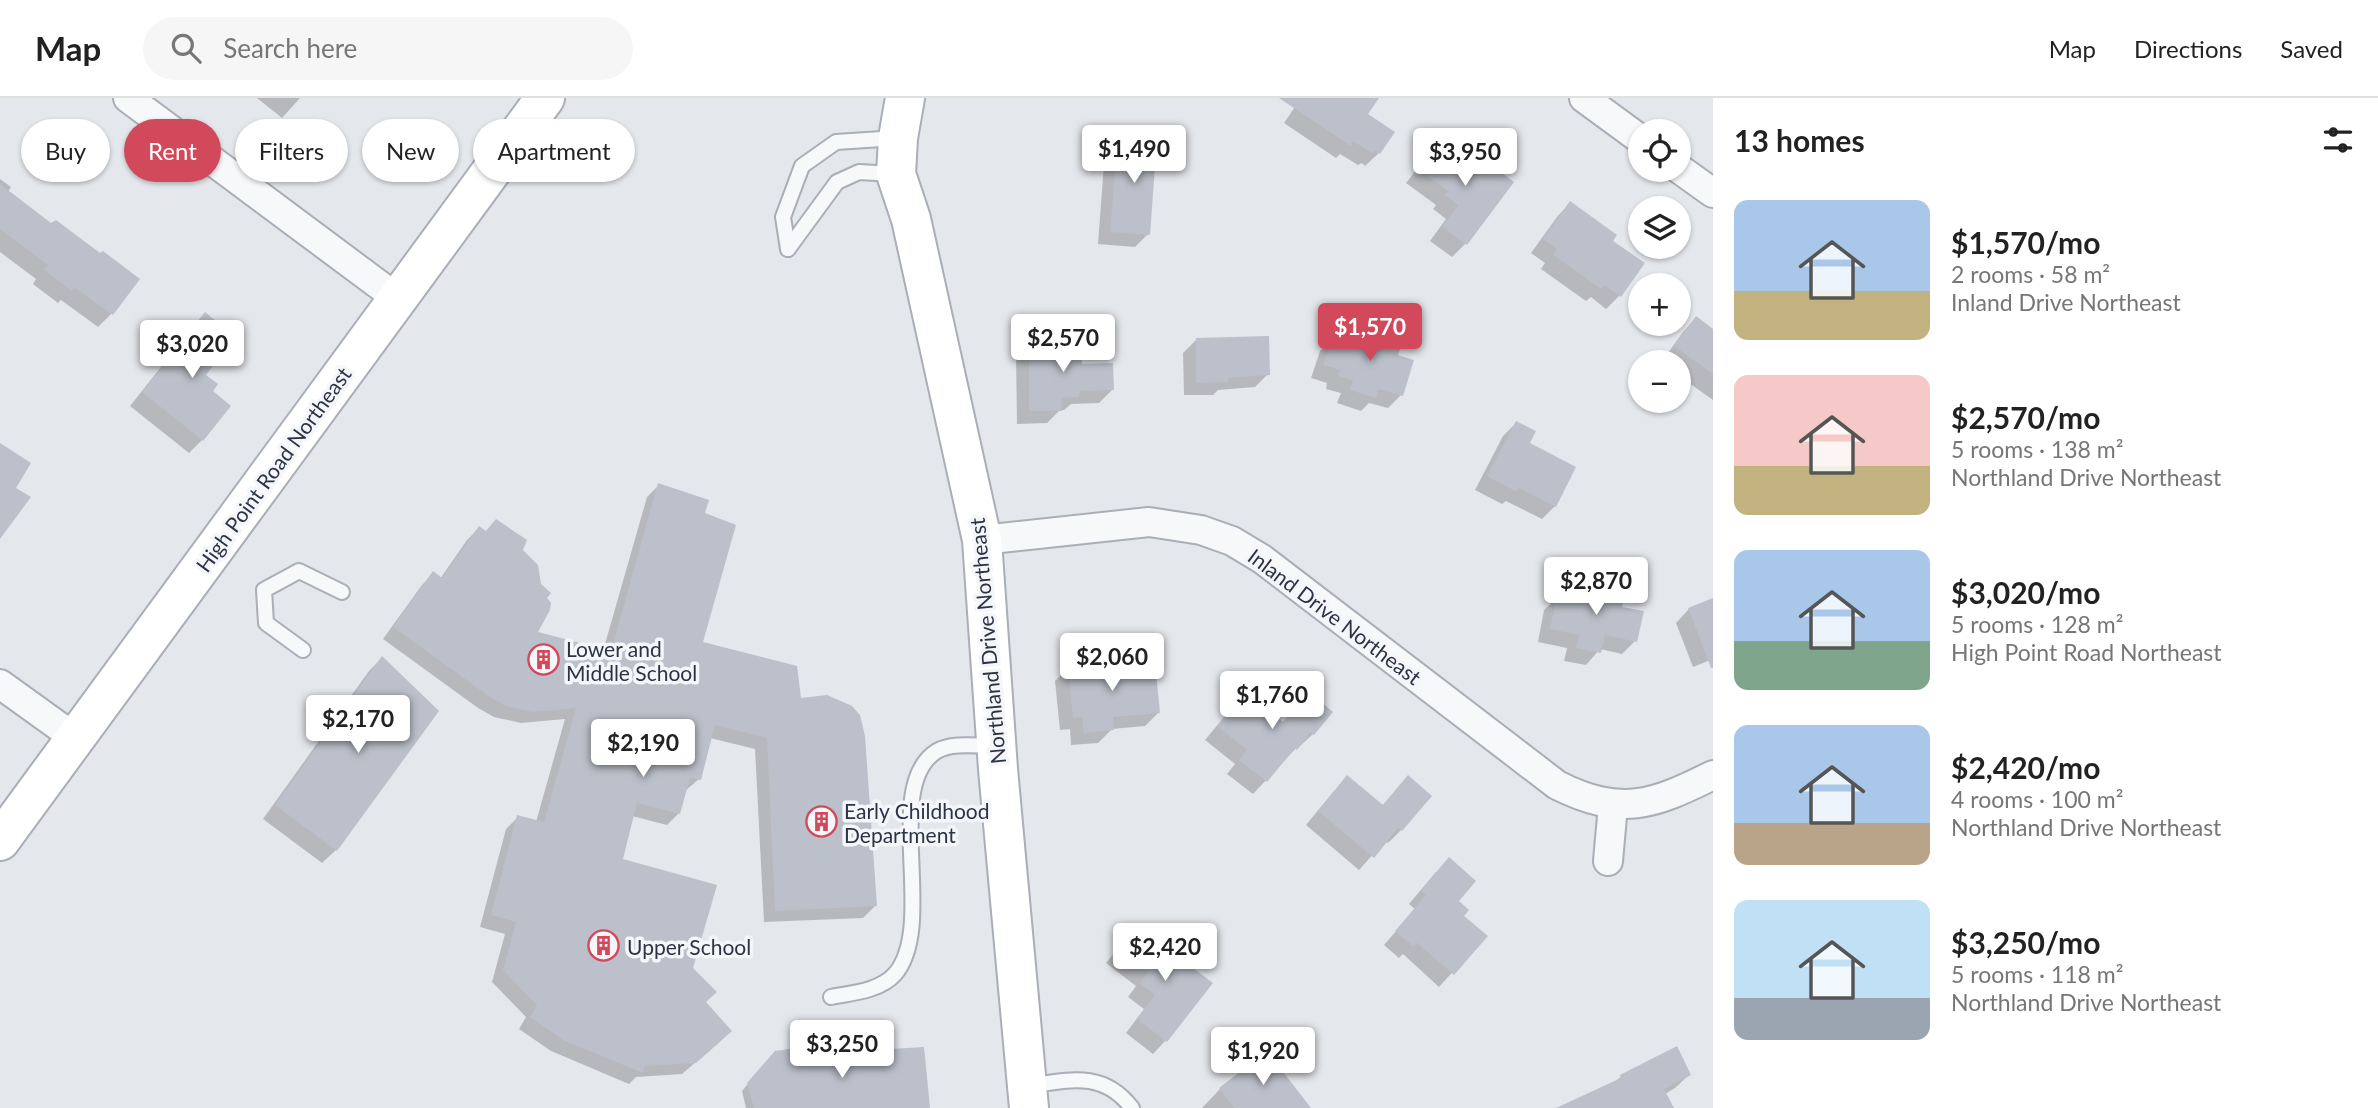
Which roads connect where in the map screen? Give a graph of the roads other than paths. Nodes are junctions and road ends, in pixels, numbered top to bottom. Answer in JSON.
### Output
{"nodes":[{"id":1,"x":128,"y":98,"type":"edge"},
{"id":2,"x":545,"y":98,"type":"edge"},
{"id":3,"x":905,"y":98,"type":"edge"},
{"id":4,"x":1584,"y":98,"type":"edge"},
{"id":5,"x":1628,"y":130,"type":"edge"},
{"id":6,"x":897,"y":156,"type":"junction"},
{"id":7,"x":1691,"y":177,"type":"edge"},
{"id":8,"x":1713,"y":193,"type":"edge"},
{"id":9,"x":398,"y":299,"type":"junction"},
{"id":10,"x":982,"y":540,"type":"junction"},
{"id":11,"x":342,"y":592,"type":"dead end"},
{"id":12,"x":303,"y":650,"type":"dead end"},
{"id":13,"x":0,"y":684,"type":"edge"},
{"id":14,"x":75,"y":738,"type":"junction"},
{"id":15,"x":996,"y":746,"type":"junction"},
{"id":16,"x":1713,"y":775,"type":"edge"},
{"id":17,"x":1613,"y":805,"type":"junction"},
{"id":18,"x":0,"y":841,"type":"edge"},
{"id":19,"x":1608,"y":861,"type":"dead end"},
{"id":20,"x":831,"y":997,"type":"dead end"},
{"id":21,"x":1028,"y":1097,"type":"edge"},
{"id":22,"x":1132,"y":1108,"type":"edge"}],
"edges":[{"from":1,"to":9,"type":"street"},
{"from":2,"to":9,"type":"street","name":"High Point Road Northeast"},
{"from":3,"to":6,"type":"street","name":"Northland Drive Northeast"},
{"from":4,"to":5,"type":"street"},
{"from":6,"to":6,"type":"lane"},
{"from":6,"to":10,"type":"street","name":"Northland Drive Northeast"},
{"from":7,"to":8,"type":"street"},
{"from":9,"to":14,"type":"street","name":"High Point Road Northeast"},
{"from":10,"to":15,"type":"street","name":"Northland Drive Northeast"},
{"from":10,"to":17,"type":"street","name":"Inland Drive Northeast"},
{"from":11,"to":12,"type":"lane"},
{"from":13,"to":14,"type":"street"},
{"from":14,"to":18,"type":"street","name":"High Point Road Northeast"},
{"from":15,"to":20,"type":"lane"},
{"from":15,"to":21,"type":"street","name":"Northland Drive Northeast"},
{"from":16,"to":17,"type":"street","name":"Inland Drive Northeast"},
{"from":17,"to":19,"type":"street"},
{"from":21,"to":22,"type":"lane"}]}
